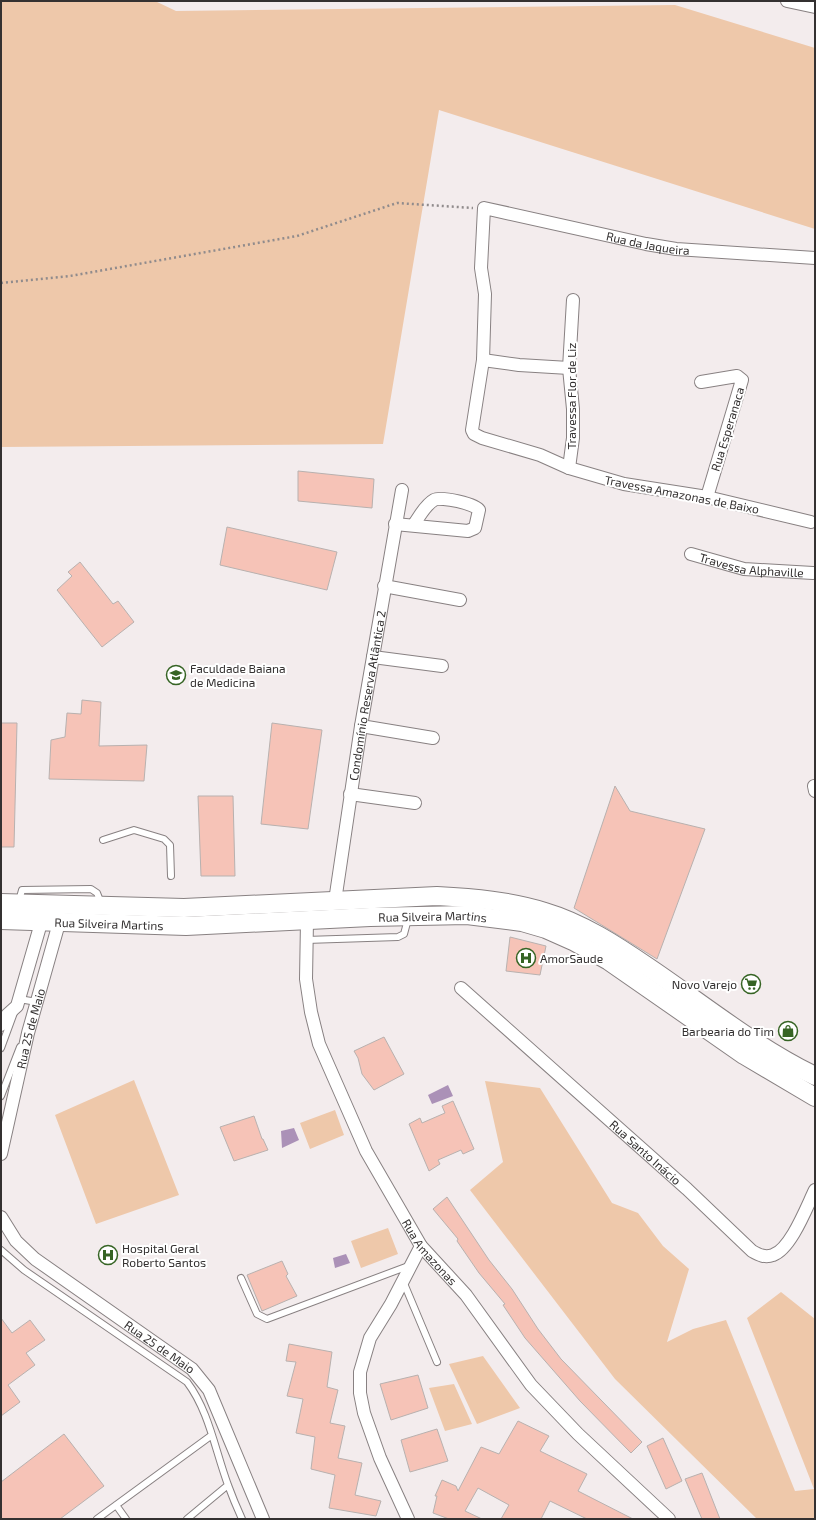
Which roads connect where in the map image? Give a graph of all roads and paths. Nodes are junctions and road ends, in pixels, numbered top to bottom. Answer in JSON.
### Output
{"nodes":[{"id":1,"x":787,"y":1,"type":"edge"},
{"id":2,"x":815,"y":7,"type":"edge"},
{"id":3,"x":484,"y":208,"type":"junction"},
{"id":4,"x":815,"y":258,"type":"edge"},
{"id":5,"x":1,"y":283,"type":"edge"},
{"id":6,"x":573,"y":300,"type":"dead end"},
{"id":7,"x":483,"y":360,"type":"junction"},
{"id":8,"x":569,"y":368,"type":"junction"},
{"id":9,"x":701,"y":382,"type":"dead end"},
{"id":10,"x":570,"y":468,"type":"junction"},
{"id":11,"x":402,"y":490,"type":"dead end"},
{"id":12,"x":707,"y":497,"type":"junction"},
{"id":13,"x":811,"y":522,"type":"dead end"},
{"id":14,"x":395,"y":524,"type":"junction"},
{"id":15,"x":414,"y":524,"type":"junction"},
{"id":16,"x":691,"y":554,"type":"dead end"},
{"id":17,"x":813,"y":573,"type":"dead end"},
{"id":18,"x":384,"y":586,"type":"junction"},
{"id":19,"x":460,"y":600,"type":"dead end"},
{"id":20,"x":373,"y":657,"type":"junction"},
{"id":21,"x":442,"y":666,"type":"dead end"},
{"id":22,"x":361,"y":726,"type":"junction"},
{"id":23,"x":432,"y":738,"type":"dead end"},
{"id":24,"x":350,"y":794,"type":"junction"},
{"id":25,"x":416,"y":803,"type":"dead end"},
{"id":26,"x":103,"y":840,"type":"dead end"},
{"id":27,"x":171,"y":876,"type":"dead end"},
{"id":28,"x":335,"y":901,"type":"junction"},
{"id":29,"x":1,"y":903,"type":"edge"},
{"id":30,"x":19,"y":904,"type":"junction"},
{"id":31,"x":56,"y":904,"type":"junction"},
{"id":32,"x":103,"y":906,"type":"junction"},
{"id":33,"x":409,"y":916,"type":"junction"},
{"id":34,"x":1,"y":920,"type":"edge"},
{"id":35,"x":307,"y":921,"type":"junction"},
{"id":36,"x":40,"y":923,"type":"junction"},
{"id":37,"x":59,"y":923,"type":"junction"},
{"id":38,"x":306,"y":940,"type":"junction"},
{"id":39,"x":461,"y":988,"type":"dead end"},
{"id":40,"x":36,"y":1002,"type":"junction"},
{"id":41,"x":18,"y":1003,"type":"junction"},
{"id":42,"x":3,"y":1018,"type":"edge"},
{"id":43,"x":28,"y":1033,"type":"junction"},
{"id":44,"x":1,"y":1048,"type":"edge"},
{"id":45,"x":815,"y":1076,"type":"edge"},
{"id":46,"x":1,"y":1096,"type":"edge"},
{"id":47,"x":815,"y":1096,"type":"edge"},
{"id":48,"x":1,"y":1154,"type":"edge"},
{"id":49,"x":815,"y":1190,"type":"edge"},
{"id":50,"x":1,"y":1217,"type":"edge"},
{"id":51,"x":421,"y":1246,"type":"junction"},
{"id":52,"x":1,"y":1250,"type":"edge"},
{"id":53,"x":412,"y":1264,"type":"junction"},
{"id":54,"x":241,"y":1278,"type":"dead end"},
{"id":55,"x":403,"y":1281,"type":"junction"},
{"id":56,"x":437,"y":1362,"type":"dead end"},
{"id":57,"x":212,"y":1436,"type":"junction"},
{"id":58,"x":228,"y":1485,"type":"junction"},
{"id":59,"x":116,"y":1505,"type":"junction"},
{"id":60,"x":97,"y":1519,"type":"edge"},
{"id":61,"x":126,"y":1519,"type":"edge"},
{"id":62,"x":187,"y":1519,"type":"edge"},
{"id":63,"x":242,"y":1519,"type":"edge"},
{"id":64,"x":263,"y":1519,"type":"edge"},
{"id":65,"x":408,"y":1519,"type":"edge"},
{"id":66,"x":669,"y":1519,"type":"edge"}],
"edges":[{"from":1,"to":2,"type":"street"},
{"from":3,"to":4,"type":"street","name":"Rua da Jaqueira"},
{"from":3,"to":5,"type":"path"},
{"from":3,"to":7,"type":"street","name":"Travessa Amazonas de Baixo"},
{"from":6,"to":8,"type":"street","name":"Travessa Flor de Liz"},
{"from":7,"to":8,"type":"street"},
{"from":7,"to":10,"type":"street","name":"Travessa Amazonas de Baixo"},
{"from":8,"to":10,"type":"street","name":"Travessa Flor de Liz"},
{"from":9,"to":12,"type":"street","name":"Rua Esperanaca"},
{"from":10,"to":12,"type":"street","name":"Travessa Amazonas de Baixo"},
{"from":11,"to":14,"type":"street","name":"Condomínio Reserva Atlântica 2"},
{"from":12,"to":13,"type":"street","name":"Travessa Amazonas de Baixo"},
{"from":14,"to":15,"type":"street"},
{"from":14,"to":18,"type":"street","name":"Condomínio Reserva Atlântica 2"},
{"from":15,"to":15,"type":"street"},
{"from":16,"to":17,"type":"street","name":"Travessa Alphaville"},
{"from":18,"to":19,"type":"street"},
{"from":18,"to":20,"type":"street","name":"Condomínio Reserva Atlântica 2"},
{"from":20,"to":21,"type":"street"},
{"from":20,"to":22,"type":"street","name":"Condomínio Reserva Atlântica 2"},
{"from":22,"to":23,"type":"street"},
{"from":22,"to":24,"type":"street","name":"Condomínio Reserva Atlântica 2"},
{"from":24,"to":25,"type":"street"},
{"from":24,"to":28,"type":"street","name":"Condomínio Reserva Atlântica 2"},
{"from":26,"to":27,"type":"lane"},
{"from":28,"to":32,"type":"main road","name":"Rua Silveira Martins"},
{"from":28,"to":45,"type":"main road","name":"Rua Silveira Martins"},
{"from":29,"to":30,"type":"main road","name":"Rua Silveira Martins"},
{"from":30,"to":31,"type":"main road","name":"Rua Silveira Martins"},
{"from":30,"to":32,"type":"lane"},
{"from":31,"to":32,"type":"main road","name":"Rua Silveira Martins"},
{"from":31,"to":37,"type":"street","name":"Rua 25 de Maio"},
{"from":33,"to":35,"type":"main road","name":"Rua Silveira Martins"},
{"from":33,"to":38,"type":"lane"},
{"from":33,"to":47,"type":"main road","name":"Rua Silveira Martins"},
{"from":34,"to":36,"type":"main road","name":"Rua Silveira Martins"},
{"from":35,"to":37,"type":"main road","name":"Rua Silveira Martins"},
{"from":35,"to":38,"type":"street","name":"Rua Amazonas"},
{"from":36,"to":37,"type":"main road","name":"Rua Silveira Martins"},
{"from":36,"to":41,"type":"street","name":"Rua 25 de Maio"},
{"from":37,"to":40,"type":"street","name":"Rua 25 de Maio"},
{"from":38,"to":51,"type":"street","name":"Rua Amazonas"},
{"from":39,"to":49,"type":"street","name":"Rua Santo Inácio"},
{"from":40,"to":41,"type":"lane"},
{"from":40,"to":43,"type":"street","name":"Rua 25 de Maio"},
{"from":41,"to":42,"type":"street","name":"Rua 25 de Maio"},
{"from":41,"to":44,"type":"lane"},
{"from":43,"to":46,"type":"lane"},
{"from":43,"to":48,"type":"street","name":"Rua 25 de Maio"},
{"from":50,"to":64,"type":"street","name":"Rua 25 de Maio"},
{"from":51,"to":53,"type":"street"},
{"from":51,"to":66,"type":"street","name":"Rua Amazonas"},
{"from":52,"to":57,"type":"lane"},
{"from":53,"to":54,"type":"lane"},
{"from":53,"to":55,"type":"street"},
{"from":55,"to":56,"type":"lane"},
{"from":55,"to":65,"type":"street"},
{"from":57,"to":58,"type":"lane"},
{"from":57,"to":59,"type":"lane"},
{"from":58,"to":62,"type":"lane"},
{"from":58,"to":63,"type":"lane"},
{"from":59,"to":60,"type":"lane"},
{"from":59,"to":61,"type":"lane"}]}
